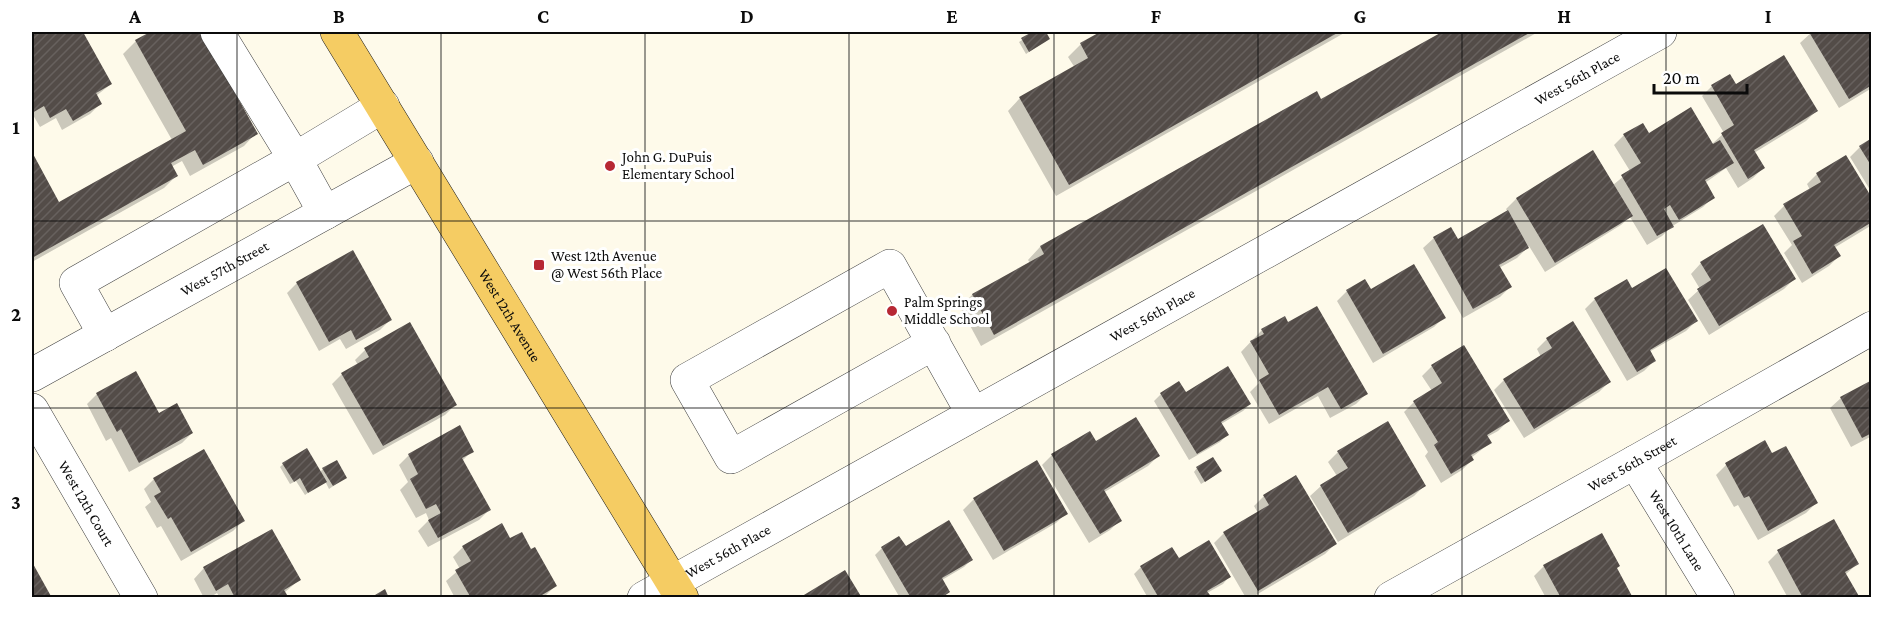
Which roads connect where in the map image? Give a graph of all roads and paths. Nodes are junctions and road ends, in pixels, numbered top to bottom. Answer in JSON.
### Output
{"nodes":[{"id":1,"x":217,"y":32,"type":"edge"},
{"id":2,"x":337,"y":32,"type":"edge"},
{"id":3,"x":1660,"y":32,"type":"edge"},
{"id":4,"x":383,"y":106,"type":"junction"},
{"id":5,"x":295,"y":159,"type":"junction"},
{"id":6,"x":417,"y":162,"type":"junction"},
{"id":7,"x":325,"y":213,"type":"junction"},
{"id":8,"x":1872,"y":327,"type":"edge"},
{"id":9,"x":105,"y":335,"type":"junction"},
{"id":10,"x":934,"y":343,"type":"junction"},
{"id":11,"x":32,"y":375,"type":"edge"},
{"id":12,"x":32,"y":410,"type":"edge"},
{"id":13,"x":973,"y":414,"type":"junction"},
{"id":14,"x":1635,"y":462,"type":"junction"},
{"id":15,"x":677,"y":589,"type":"edge"},
{"id":16,"x":141,"y":597,"type":"edge"},
{"id":17,"x":644,"y":597,"type":"edge"},
{"id":18,"x":1391,"y":597,"type":"edge"},
{"id":19,"x":1718,"y":597,"type":"edge"}],
"edges":[{"from":1,"to":5,"type":"street"},
{"from":2,"to":4,"type":"main road","name":"West 12th Avenue"},
{"from":3,"to":13,"type":"street","name":"West 56th Place"},
{"from":4,"to":5,"type":"street"},
{"from":4,"to":6,"type":"main road","name":"West 12th Avenue"},
{"from":5,"to":7,"type":"street"},
{"from":5,"to":9,"type":"street"},
{"from":6,"to":7,"type":"street","name":"West 57th Street"},
{"from":6,"to":15,"type":"main road","name":"West 12th Avenue"},
{"from":7,"to":9,"type":"street","name":"West 57th Street"},
{"from":8,"to":14,"type":"street","name":"West 56th Street"},
{"from":9,"to":11,"type":"street","name":"West 57th Street"},
{"from":10,"to":10,"type":"street"},
{"from":10,"to":13,"type":"street"},
{"from":12,"to":16,"type":"street","name":"West 12th Court"},
{"from":13,"to":15,"type":"street","name":"West 56th Place"},
{"from":14,"to":18,"type":"street","name":"West 56th Street"},
{"from":14,"to":19,"type":"street","name":"West 10th Lane"},
{"from":15,"to":17,"type":"street","name":"West 56th Place"}]}
